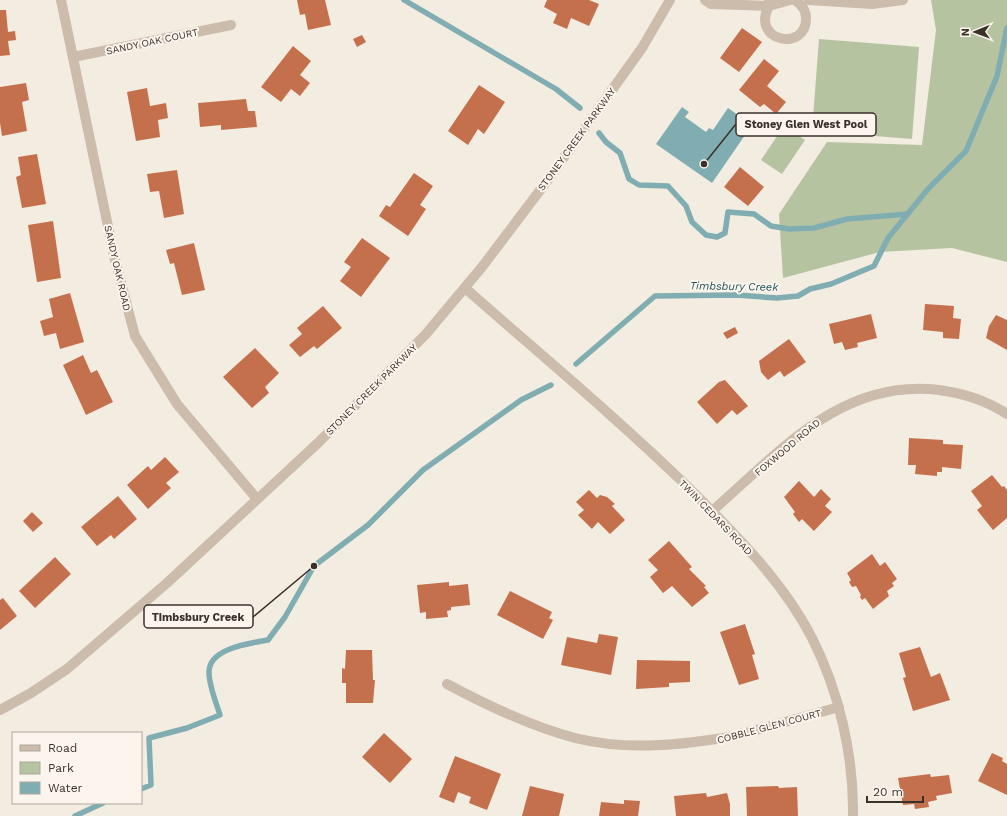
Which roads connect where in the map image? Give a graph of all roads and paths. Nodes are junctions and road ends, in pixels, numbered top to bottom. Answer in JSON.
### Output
{"nodes":[{"id":1,"x":61,"y":0,"type":"edge"},
{"id":2,"x":670,"y":0,"type":"edge"},
{"id":3,"x":705,"y":0,"type":"edge"},
{"id":4,"x":790,"y":0,"type":"edge"},
{"id":5,"x":795,"y":0,"type":"edge"},
{"id":6,"x":809,"y":0,"type":"edge"},
{"id":7,"x":903,"y":0,"type":"edge"},
{"id":8,"x":769,"y":3,"type":"edge"},
{"id":9,"x":230,"y":26,"type":"dead end"},
{"id":10,"x":73,"y":57,"type":"junction"},
{"id":11,"x":465,"y":288,"type":"junction"},
{"id":12,"x":1007,"y":414,"type":"edge"},
{"id":13,"x":257,"y":499,"type":"junction"},
{"id":14,"x":712,"y":511,"type":"junction"},
{"id":15,"x":447,"y":684,"type":"dead end"},
{"id":16,"x":839,"y":707,"type":"junction"},
{"id":17,"x":0,"y":710,"type":"edge"},
{"id":18,"x":853,"y":816,"type":"edge"}],
"edges":[{"from":1,"to":10,"type":"street","name":"SANDY OAK ROAD"},
{"from":2,"to":11,"type":"street","name":"STONEY CREEK PARKWAY"},
{"from":3,"to":8,"type":"street"},
{"from":4,"to":8,"type":"street"},
{"from":5,"to":8,"type":"street"},
{"from":6,"to":7,"type":"street"},
{"from":9,"to":10,"type":"street","name":"SANDY OAK COURT"},
{"from":10,"to":13,"type":"street","name":"SANDY OAK ROAD"},
{"from":11,"to":13,"type":"street","name":"STONEY CREEK PARKWAY"},
{"from":11,"to":14,"type":"street","name":"TWIN CEDARS ROAD"},
{"from":12,"to":14,"type":"street","name":"FOXWOOD ROAD"},
{"from":13,"to":17,"type":"street","name":"STONEY CREEK PARKWAY"},
{"from":14,"to":16,"type":"street","name":"TWIN CEDARS ROAD"},
{"from":15,"to":16,"type":"street","name":"COBBLE GLEN COURT"},
{"from":16,"to":18,"type":"street","name":"TWIN CEDARS ROAD"}]}
